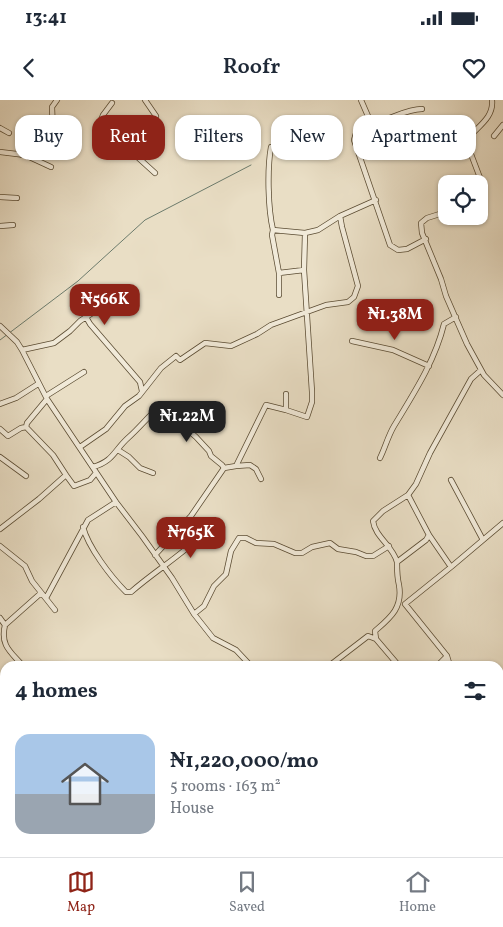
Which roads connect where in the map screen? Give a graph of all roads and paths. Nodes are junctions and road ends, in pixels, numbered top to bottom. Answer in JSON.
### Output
{"nodes":[{"id":1,"x":57,"y":100,"type":"edge"},
{"id":2,"x":145,"y":100,"type":"edge"},
{"id":3,"x":360,"y":100,"type":"edge"},
{"id":4,"x":492,"y":100,"type":"edge"},
{"id":5,"x":112,"y":101,"type":"edge"},
{"id":6,"x":422,"y":109,"type":"dead end"},
{"id":7,"x":53,"y":115,"type":"edge"},
{"id":8,"x":155,"y":115,"type":"edge"},
{"id":9,"x":368,"y":115,"type":"edge"},
{"id":10,"x":398,"y":115,"type":"edge"},
{"id":11,"x":503,"y":125,"type":"edge"},
{"id":12,"x":0,"y":128,"type":"edge"},
{"id":13,"x":476,"y":131,"type":"edge"},
{"id":14,"x":9,"y":133,"type":"dead end"},
{"id":15,"x":494,"y":136,"type":"dead end"},
{"id":16,"x":271,"y":147,"type":"dead end"},
{"id":17,"x":0,"y":152,"type":"edge"},
{"id":18,"x":15,"y":154,"type":"edge"},
{"id":19,"x":39,"y":160,"type":"edge"},
{"id":20,"x":361,"y":160,"type":"edge"},
{"id":21,"x":473,"y":160,"type":"edge"},
{"id":22,"x":51,"y":167,"type":"dead end"},
{"id":23,"x":155,"y":173,"type":"dead end"},
{"id":24,"x":479,"y":175,"type":"edge"},
{"id":25,"x":0,"y":197,"type":"edge"},
{"id":26,"x":17,"y":198,"type":"dead end"},
{"id":27,"x":376,"y":200,"type":"junction"},
{"id":28,"x":438,"y":215,"type":"edge"},
{"id":29,"x":340,"y":216,"type":"junction"},
{"id":30,"x":13,"y":225,"type":"dead end"},
{"id":31,"x":0,"y":226,"type":"edge"},
{"id":32,"x":273,"y":230,"type":"junction"},
{"id":33,"x":306,"y":233,"type":"junction"},
{"id":34,"x":426,"y":239,"type":"junction"},
{"id":35,"x":304,"y":270,"type":"junction"},
{"id":36,"x":279,"y":273,"type":"junction"},
{"id":37,"x":126,"y":291,"type":"dead end"},
{"id":38,"x":279,"y":295,"type":"dead end"},
{"id":39,"x":308,"y":312,"type":"junction"},
{"id":40,"x":86,"y":316,"type":"junction"},
{"id":41,"x":456,"y":318,"type":"junction"},
{"id":42,"x":0,"y":326,"type":"edge"},
{"id":43,"x":352,"y":341,"type":"dead end"},
{"id":44,"x":22,"y":350,"type":"junction"},
{"id":45,"x":429,"y":366,"type":"junction"},
{"id":46,"x":481,"y":370,"type":"junction"},
{"id":47,"x":84,"y":372,"type":"dead end"},
{"id":48,"x":38,"y":384,"type":"junction"},
{"id":49,"x":142,"y":391,"type":"junction"},
{"id":50,"x":286,"y":394,"type":"dead end"},
{"id":51,"x":503,"y":395,"type":"edge"},
{"id":52,"x":46,"y":397,"type":"junction"},
{"id":53,"x":0,"y":404,"type":"edge"},
{"id":54,"x":286,"y":410,"type":"junction"},
{"id":55,"x":26,"y":427,"type":"junction"},
{"id":56,"x":0,"y":429,"type":"edge"},
{"id":57,"x":80,"y":448,"type":"junction"},
{"id":58,"x":118,"y":450,"type":"junction"},
{"id":59,"x":0,"y":457,"type":"edge"},
{"id":60,"x":380,"y":458,"type":"dead end"},
{"id":61,"x":236,"y":466,"type":"junction"},
{"id":62,"x":93,"y":467,"type":"junction"},
{"id":63,"x":224,"y":468,"type":"junction"},
{"id":64,"x":96,"y":473,"type":"junction"},
{"id":65,"x":153,"y":474,"type":"dead end"},
{"id":66,"x":66,"y":475,"type":"junction"},
{"id":67,"x":26,"y":476,"type":"dead end"},
{"id":68,"x":261,"y":479,"type":"dead end"},
{"id":69,"x":451,"y":480,"type":"dead end"},
{"id":70,"x":408,"y":495,"type":"junction"},
{"id":71,"x":116,"y":502,"type":"junction"},
{"id":72,"x":503,"y":523,"type":"edge"},
{"id":73,"x":83,"y":527,"type":"junction"},
{"id":74,"x":0,"y":529,"type":"edge"},
{"id":75,"x":204,"y":533,"type":"dead end"},
{"id":76,"x":429,"y":534,"type":"junction"},
{"id":77,"x":483,"y":540,"type":"junction"},
{"id":78,"x":0,"y":546,"type":"edge"},
{"id":79,"x":389,"y":546,"type":"junction"},
{"id":80,"x":155,"y":555,"type":"junction"},
{"id":81,"x":397,"y":562,"type":"junction"},
{"id":82,"x":163,"y":565,"type":"junction"},
{"id":83,"x":451,"y":567,"type":"junction"},
{"id":84,"x":41,"y":593,"type":"junction"},
{"id":85,"x":46,"y":598,"type":"junction"},
{"id":86,"x":406,"y":604,"type":"junction"},
{"id":87,"x":55,"y":610,"type":"dead end"},
{"id":88,"x":194,"y":614,"type":"junction"},
{"id":89,"x":393,"y":616,"type":"junction"},
{"id":90,"x":0,"y":618,"type":"edge"},
{"id":91,"x":5,"y":624,"type":"junction"},
{"id":92,"x":376,"y":639,"type":"junction"},
{"id":93,"x":446,"y":656,"type":"junction"},
{"id":94,"x":18,"y":661,"type":"edge"},
{"id":95,"x":246,"y":661,"type":"edge"},
{"id":96,"x":336,"y":661,"type":"edge"},
{"id":97,"x":395,"y":661,"type":"edge"},
{"id":98,"x":442,"y":661,"type":"edge"},
{"id":99,"x":448,"y":661,"type":"edge"}],
"edges":[{"from":1,"to":7,"type":"street"},
{"from":2,"to":8,"type":"street"},
{"from":3,"to":9,"type":"street"},
{"from":4,"to":13,"type":"street"},
{"from":5,"to":23,"type":"street"},
{"from":6,"to":10,"type":"street"},
{"from":11,"to":15,"type":"street"},
{"from":12,"to":14,"type":"street"},
{"from":16,"to":32,"type":"street"},
{"from":17,"to":18,"type":"street"},
{"from":19,"to":22,"type":"street"},
{"from":20,"to":27,"type":"street"},
{"from":21,"to":24,"type":"street"},
{"from":25,"to":26,"type":"street"},
{"from":27,"to":29,"type":"street"},
{"from":27,"to":34,"type":"street"},
{"from":28,"to":34,"type":"street"},
{"from":29,"to":33,"type":"street"},
{"from":29,"to":39,"type":"street"},
{"from":30,"to":31,"type":"street"},
{"from":32,"to":33,"type":"street"},
{"from":32,"to":36,"type":"street"},
{"from":33,"to":35,"type":"street"},
{"from":34,"to":41,"type":"street"},
{"from":35,"to":36,"type":"street"},
{"from":35,"to":39,"type":"street"},
{"from":36,"to":38,"type":"street"},
{"from":37,"to":40,"type":"street"},
{"from":39,"to":49,"type":"street"},
{"from":39,"to":54,"type":"street"},
{"from":40,"to":44,"type":"street"},
{"from":40,"to":49,"type":"street"},
{"from":41,"to":45,"type":"street"},
{"from":41,"to":46,"type":"street"},
{"from":42,"to":44,"type":"street"},
{"from":43,"to":45,"type":"street"},
{"from":44,"to":48,"type":"street"},
{"from":45,"to":60,"type":"street"},
{"from":46,"to":51,"type":"street"},
{"from":46,"to":70,"type":"street"},
{"from":47,"to":52,"type":"street"},
{"from":48,"to":52,"type":"street"},
{"from":48,"to":53,"type":"street"},
{"from":49,"to":57,"type":"street"},
{"from":50,"to":54,"type":"street"},
{"from":52,"to":55,"type":"street"},
{"from":52,"to":57,"type":"street"},
{"from":54,"to":61,"type":"street"},
{"from":55,"to":56,"type":"street"},
{"from":55,"to":66,"type":"street"},
{"from":57,"to":62,"type":"street"},
{"from":58,"to":62,"type":"street"},
{"from":58,"to":63,"type":"street"},
{"from":58,"to":65,"type":"street"},
{"from":59,"to":67,"type":"street"},
{"from":61,"to":63,"type":"street"},
{"from":61,"to":68,"type":"street"},
{"from":62,"to":64,"type":"street"},
{"from":63,"to":80,"type":"street"},
{"from":64,"to":66,"type":"street"},
{"from":64,"to":71,"type":"street"},
{"from":66,"to":74,"type":"street"},
{"from":69,"to":77,"type":"street"},
{"from":70,"to":76,"type":"street"},
{"from":70,"to":79,"type":"street"},
{"from":71,"to":73,"type":"street"},
{"from":71,"to":80,"type":"street"},
{"from":72,"to":77,"type":"street"},
{"from":73,"to":82,"type":"street"},
{"from":73,"to":85,"type":"street"},
{"from":75,"to":82,"type":"street"},
{"from":76,"to":81,"type":"street"},
{"from":76,"to":83,"type":"street"},
{"from":77,"to":83,"type":"street"},
{"from":78,"to":84,"type":"street"},
{"from":79,"to":81,"type":"street"},
{"from":79,"to":88,"type":"street"},
{"from":80,"to":82,"type":"street"},
{"from":81,"to":89,"type":"street"},
{"from":82,"to":88,"type":"street"},
{"from":83,"to":86,"type":"street"},
{"from":84,"to":85,"type":"street"},
{"from":84,"to":91,"type":"street"},
{"from":85,"to":87,"type":"street"},
{"from":86,"to":89,"type":"street"},
{"from":86,"to":93,"type":"street"},
{"from":88,"to":95,"type":"street"},
{"from":89,"to":92,"type":"street"},
{"from":90,"to":91,"type":"street"},
{"from":91,"to":94,"type":"street"},
{"from":92,"to":96,"type":"street"},
{"from":92,"to":97,"type":"street"},
{"from":93,"to":98,"type":"street"},
{"from":93,"to":99,"type":"street"}]}
